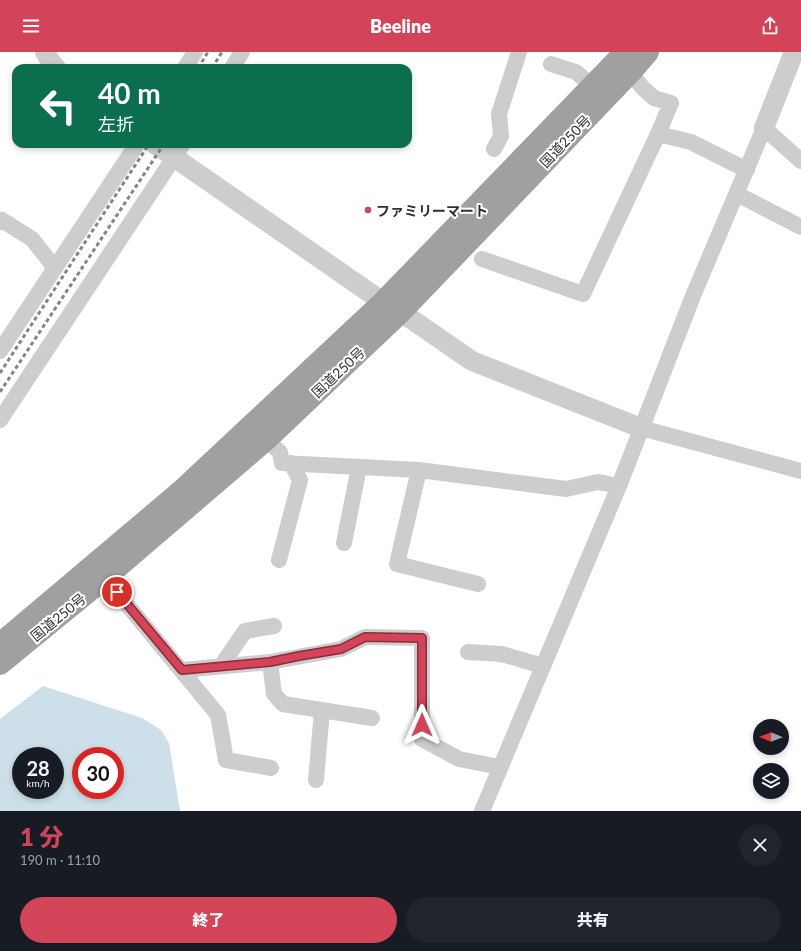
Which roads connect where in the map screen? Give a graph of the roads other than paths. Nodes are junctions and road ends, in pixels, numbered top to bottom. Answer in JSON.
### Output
{"nodes":[{"id":1,"x":45,"y":52,"type":"edge"},
{"id":2,"x":195,"y":52,"type":"edge"},
{"id":3,"x":242,"y":52,"type":"edge"},
{"id":4,"x":518,"y":52,"type":"edge"},
{"id":5,"x":625,"y":52,"type":"edge"},
{"id":6,"x":648,"y":52,"type":"edge"},
{"id":7,"x":794,"y":52,"type":"edge"},
{"id":8,"x":53,"y":64,"type":"edge"},
{"id":9,"x":188,"y":64,"type":"edge"},
{"id":10,"x":234,"y":64,"type":"edge"},
{"id":11,"x":551,"y":64,"type":"dead end"},
{"id":12,"x":630,"y":73,"type":"junction"},
{"id":13,"x":592,"y":86,"type":"junction"},
{"id":14,"x":764,"y":128,"type":"junction"},
{"id":15,"x":658,"y":134,"type":"junction"},
{"id":16,"x":134,"y":148,"type":"edge"},
{"id":17,"x":169,"y":148,"type":"edge"},
{"id":18,"x":494,"y":149,"type":"dead end"},
{"id":19,"x":179,"y":151,"type":"edge"},
{"id":20,"x":801,"y":161,"type":"edge"},
{"id":21,"x":747,"y":170,"type":"junction"},
{"id":22,"x":737,"y":194,"type":"junction"},
{"id":23,"x":0,"y":222,"type":"edge"},
{"id":24,"x":801,"y":227,"type":"edge"},
{"id":25,"x":482,"y":259,"type":"dead end"},
{"id":26,"x":55,"y":268,"type":"junction"},
{"id":27,"x":392,"y":307,"type":"junction"},
{"id":28,"x":1,"y":346,"type":"edge"},
{"id":29,"x":0,"y":420,"type":"edge"},
{"id":30,"x":642,"y":428,"type":"junction"},
{"id":31,"x":266,"y":440,"type":"junction"},
{"id":32,"x":291,"y":463,"type":"junction"},
{"id":33,"x":359,"y":467,"type":"junction"},
{"id":34,"x":419,"y":470,"type":"junction"},
{"id":35,"x":801,"y":471,"type":"edge"},
{"id":36,"x":619,"y":486,"type":"junction"},
{"id":37,"x":344,"y":543,"type":"dead end"},
{"id":38,"x":279,"y":560,"type":"dead end"},
{"id":39,"x":105,"y":578,"type":"junction"},
{"id":40,"x":478,"y":584,"type":"dead end"},
{"id":41,"x":274,"y":626,"type":"dead end"},
{"id":42,"x":0,"y":644,"type":"edge"},
{"id":43,"x":468,"y":652,"type":"dead end"},
{"id":44,"x":270,"y":662,"type":"junction"},
{"id":45,"x":0,"y":664,"type":"edge"},
{"id":46,"x":221,"y":666,"type":"junction"},
{"id":47,"x":543,"y":666,"type":"junction"},
{"id":48,"x":182,"y":670,"type":"junction"},
{"id":49,"x":322,"y":710,"type":"junction"},
{"id":50,"x":372,"y":718,"type":"dead end"},
{"id":51,"x":500,"y":767,"type":"junction"},
{"id":52,"x":271,"y":768,"type":"dead end"},
{"id":53,"x":316,"y":780,"type":"dead end"},
{"id":54,"x":482,"y":811,"type":"edge"}],
"edges":[{"from":1,"to":8,"type":"street"},
{"from":2,"to":9,"type":"street"},
{"from":3,"to":10,"type":"street"},
{"from":4,"to":18,"type":"street"},
{"from":5,"to":13,"type":"highway","name":"国道250号"},
{"from":6,"to":12,"type":"highway","name":"国道250号"},
{"from":7,"to":14,"type":"street"},
{"from":11,"to":13,"type":"street"},
{"from":12,"to":15,"type":"street"},
{"from":12,"to":27,"type":"highway","name":"国道250号"},
{"from":13,"to":27,"type":"highway","name":"国道250号"},
{"from":14,"to":20,"type":"street"},
{"from":14,"to":21,"type":"street"},
{"from":15,"to":21,"type":"street"},
{"from":15,"to":25,"type":"street"},
{"from":16,"to":26,"type":"street"},
{"from":17,"to":19,"type":"street"},
{"from":19,"to":27,"type":"street"},
{"from":19,"to":29,"type":"street"},
{"from":21,"to":22,"type":"street"},
{"from":22,"to":24,"type":"street"},
{"from":22,"to":30,"type":"street"},
{"from":23,"to":26,"type":"street"},
{"from":26,"to":28,"type":"street"},
{"from":27,"to":30,"type":"street"},
{"from":27,"to":31,"type":"highway","name":"国道250号"},
{"from":27,"to":42,"type":"highway","name":"国道250号"},
{"from":30,"to":35,"type":"street"},
{"from":30,"to":36,"type":"street"},
{"from":31,"to":32,"type":"street"},
{"from":31,"to":39,"type":"highway","name":"国道250号"},
{"from":32,"to":33,"type":"street"},
{"from":32,"to":38,"type":"street"},
{"from":33,"to":34,"type":"street"},
{"from":33,"to":37,"type":"street"},
{"from":34,"to":36,"type":"street"},
{"from":34,"to":40,"type":"street"},
{"from":36,"to":47,"type":"street"},
{"from":39,"to":45,"type":"highway","name":"国道250号"},
{"from":39,"to":48,"type":"street"},
{"from":41,"to":46,"type":"street"},
{"from":43,"to":47,"type":"street"},
{"from":44,"to":46,"type":"street"},
{"from":44,"to":49,"type":"street"},
{"from":44,"to":51,"type":"street"},
{"from":46,"to":48,"type":"street"},
{"from":47,"to":51,"type":"street"},
{"from":48,"to":52,"type":"street"},
{"from":49,"to":50,"type":"street"},
{"from":49,"to":53,"type":"street"},
{"from":51,"to":54,"type":"street"}]}
